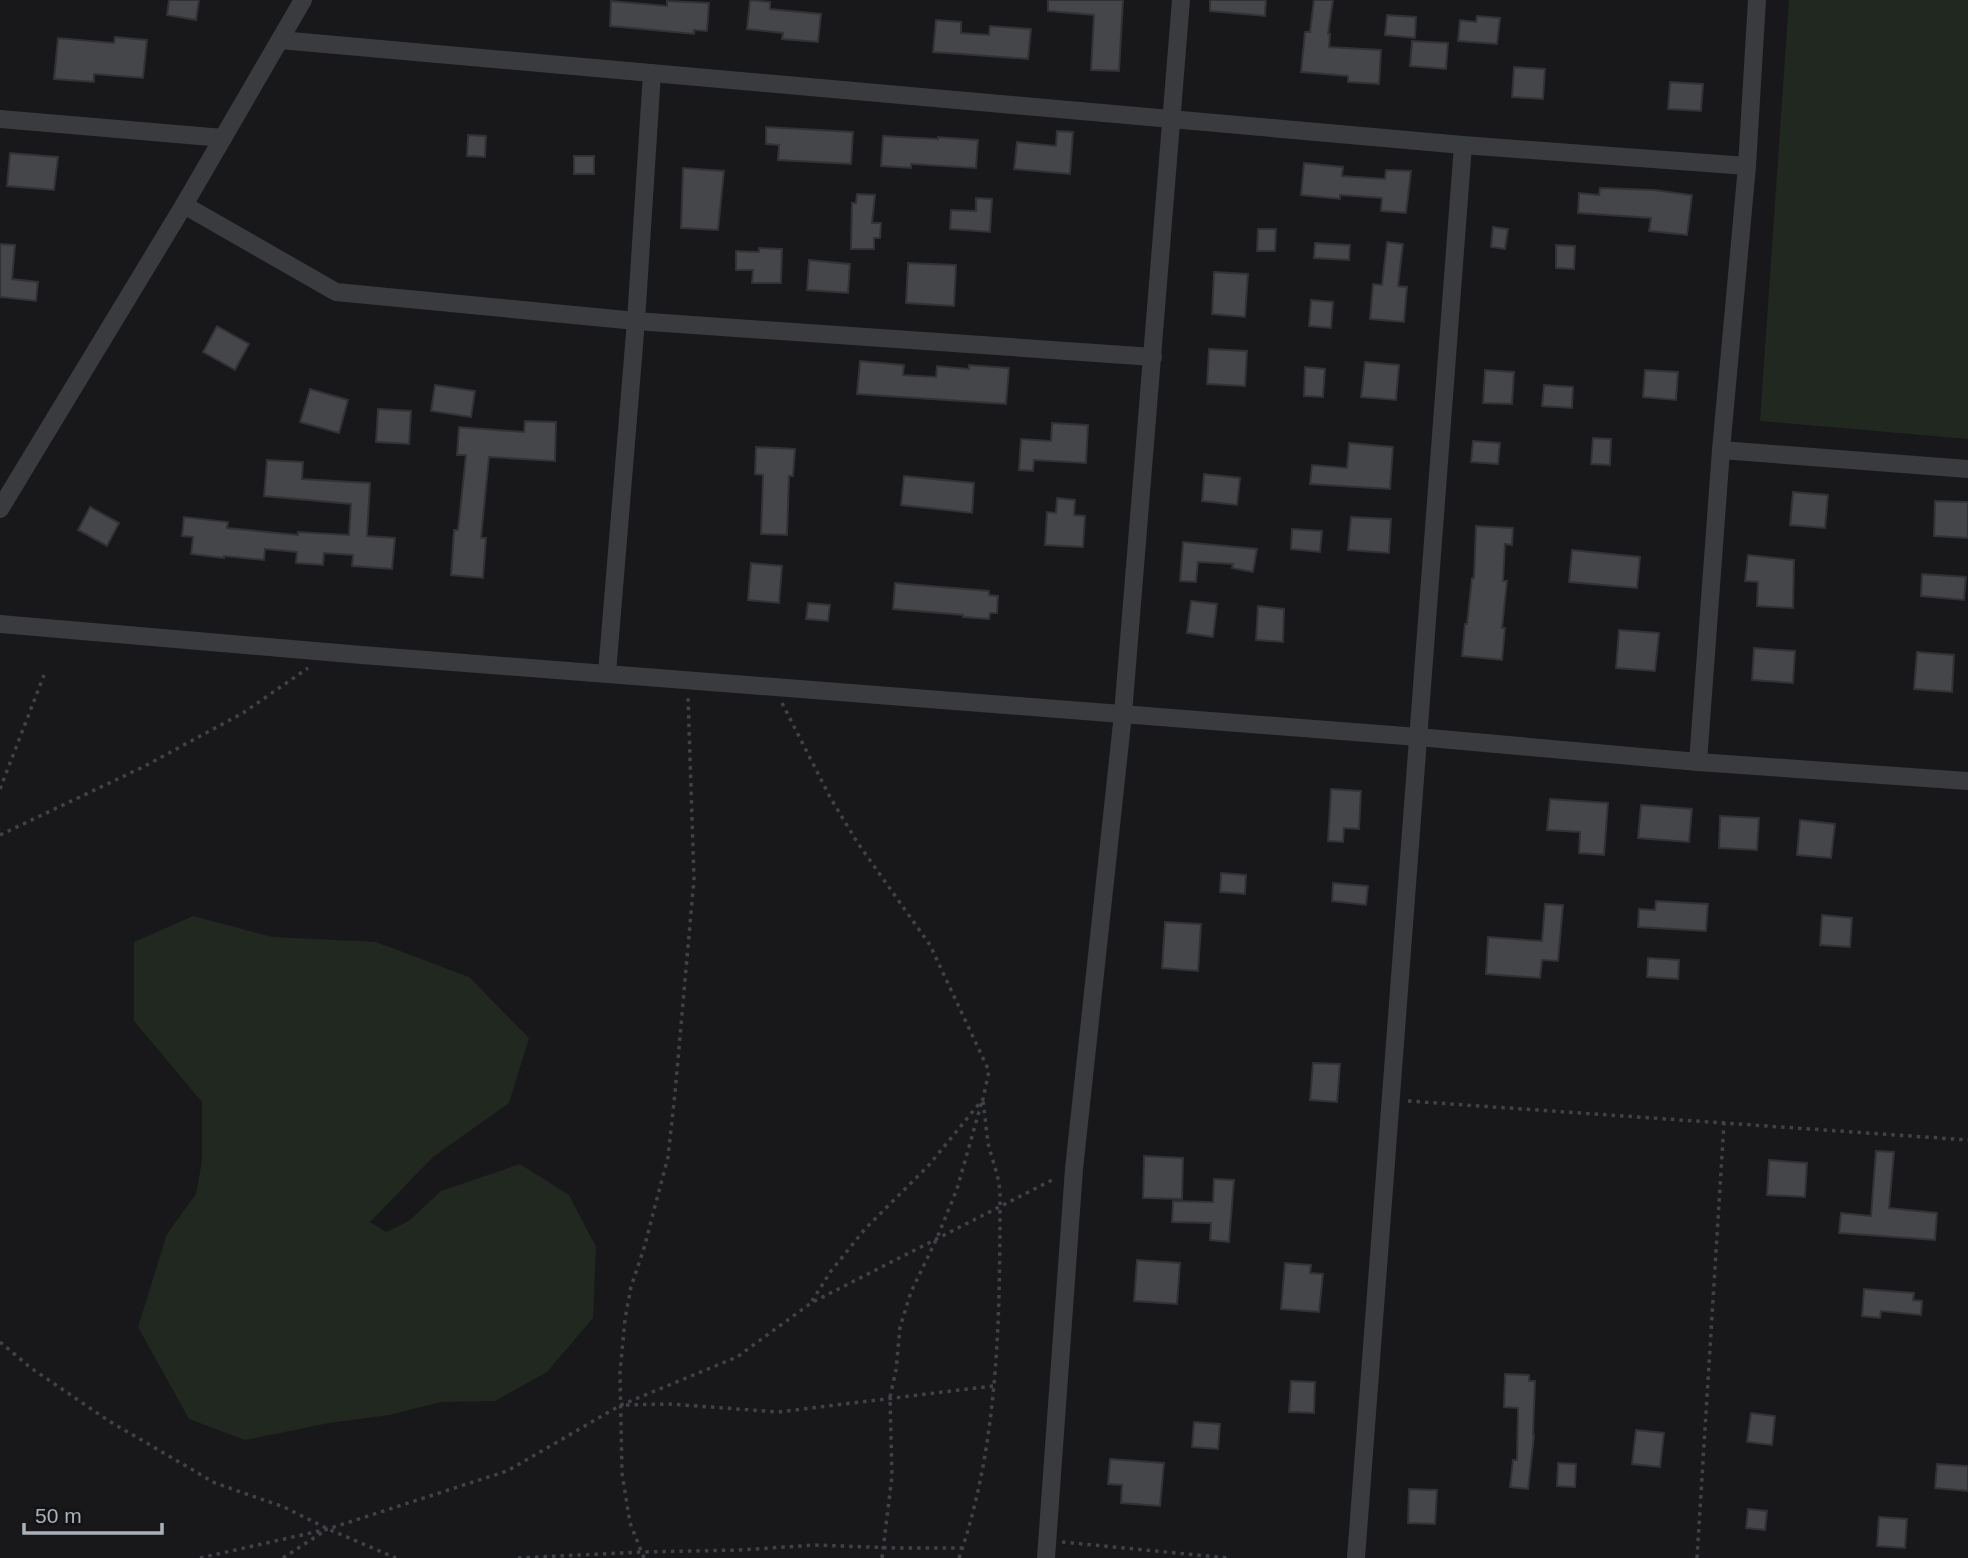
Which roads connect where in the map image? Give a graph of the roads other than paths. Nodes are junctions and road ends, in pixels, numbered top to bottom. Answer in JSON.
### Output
{"nodes":[{"id":1,"x":303,"y":0,"type":"edge"},
{"id":2,"x":1181,"y":0,"type":"edge"},
{"id":3,"x":1757,"y":0,"type":"edge"},
{"id":4,"x":280,"y":40,"type":"junction"},
{"id":5,"x":652,"y":73,"type":"junction"},
{"id":6,"x":1171,"y":118,"type":"junction"},
{"id":7,"x":0,"y":119,"type":"edge"},
{"id":8,"x":223,"y":138,"type":"junction"},
{"id":9,"x":1463,"y":145,"type":"junction"},
{"id":10,"x":1747,"y":166,"type":"junction"},
{"id":11,"x":184,"y":205,"type":"junction"},
{"id":12,"x":636,"y":321,"type":"junction"},
{"id":13,"x":1153,"y":357,"type":"junction"},
{"id":14,"x":1721,"y":450,"type":"junction"},
{"id":15,"x":1968,"y":469,"type":"edge"},
{"id":16,"x":0,"y":509,"type":"edge"},
{"id":17,"x":0,"y":624,"type":"edge"},
{"id":18,"x":607,"y":673,"type":"junction"},
{"id":19,"x":1123,"y":714,"type":"junction"},
{"id":20,"x":1418,"y":737,"type":"junction"},
{"id":21,"x":1698,"y":762,"type":"junction"},
{"id":22,"x":1968,"y":781,"type":"edge"},
{"id":23,"x":1046,"y":1549,"type":"edge"},
{"id":24,"x":1356,"y":1558,"type":"edge"}],
"edges":[{"from":1,"to":4,"type":"street"},
{"from":2,"to":6,"type":"street"},
{"from":3,"to":10,"type":"street"},
{"from":4,"to":5,"type":"street"},
{"from":4,"to":8,"type":"street"},
{"from":5,"to":6,"type":"street"},
{"from":5,"to":12,"type":"street"},
{"from":6,"to":9,"type":"street"},
{"from":6,"to":13,"type":"street"},
{"from":7,"to":8,"type":"street"},
{"from":8,"to":11,"type":"street"},
{"from":9,"to":10,"type":"street"},
{"from":9,"to":20,"type":"street"},
{"from":10,"to":14,"type":"street"},
{"from":11,"to":12,"type":"street"},
{"from":11,"to":16,"type":"street"},
{"from":12,"to":13,"type":"street"},
{"from":12,"to":18,"type":"street"},
{"from":13,"to":19,"type":"street"},
{"from":14,"to":15,"type":"street"},
{"from":14,"to":21,"type":"street"},
{"from":17,"to":18,"type":"street"},
{"from":18,"to":19,"type":"street"},
{"from":19,"to":20,"type":"street"},
{"from":19,"to":23,"type":"street"},
{"from":20,"to":21,"type":"street"},
{"from":20,"to":24,"type":"street"},
{"from":21,"to":22,"type":"street"}]}
